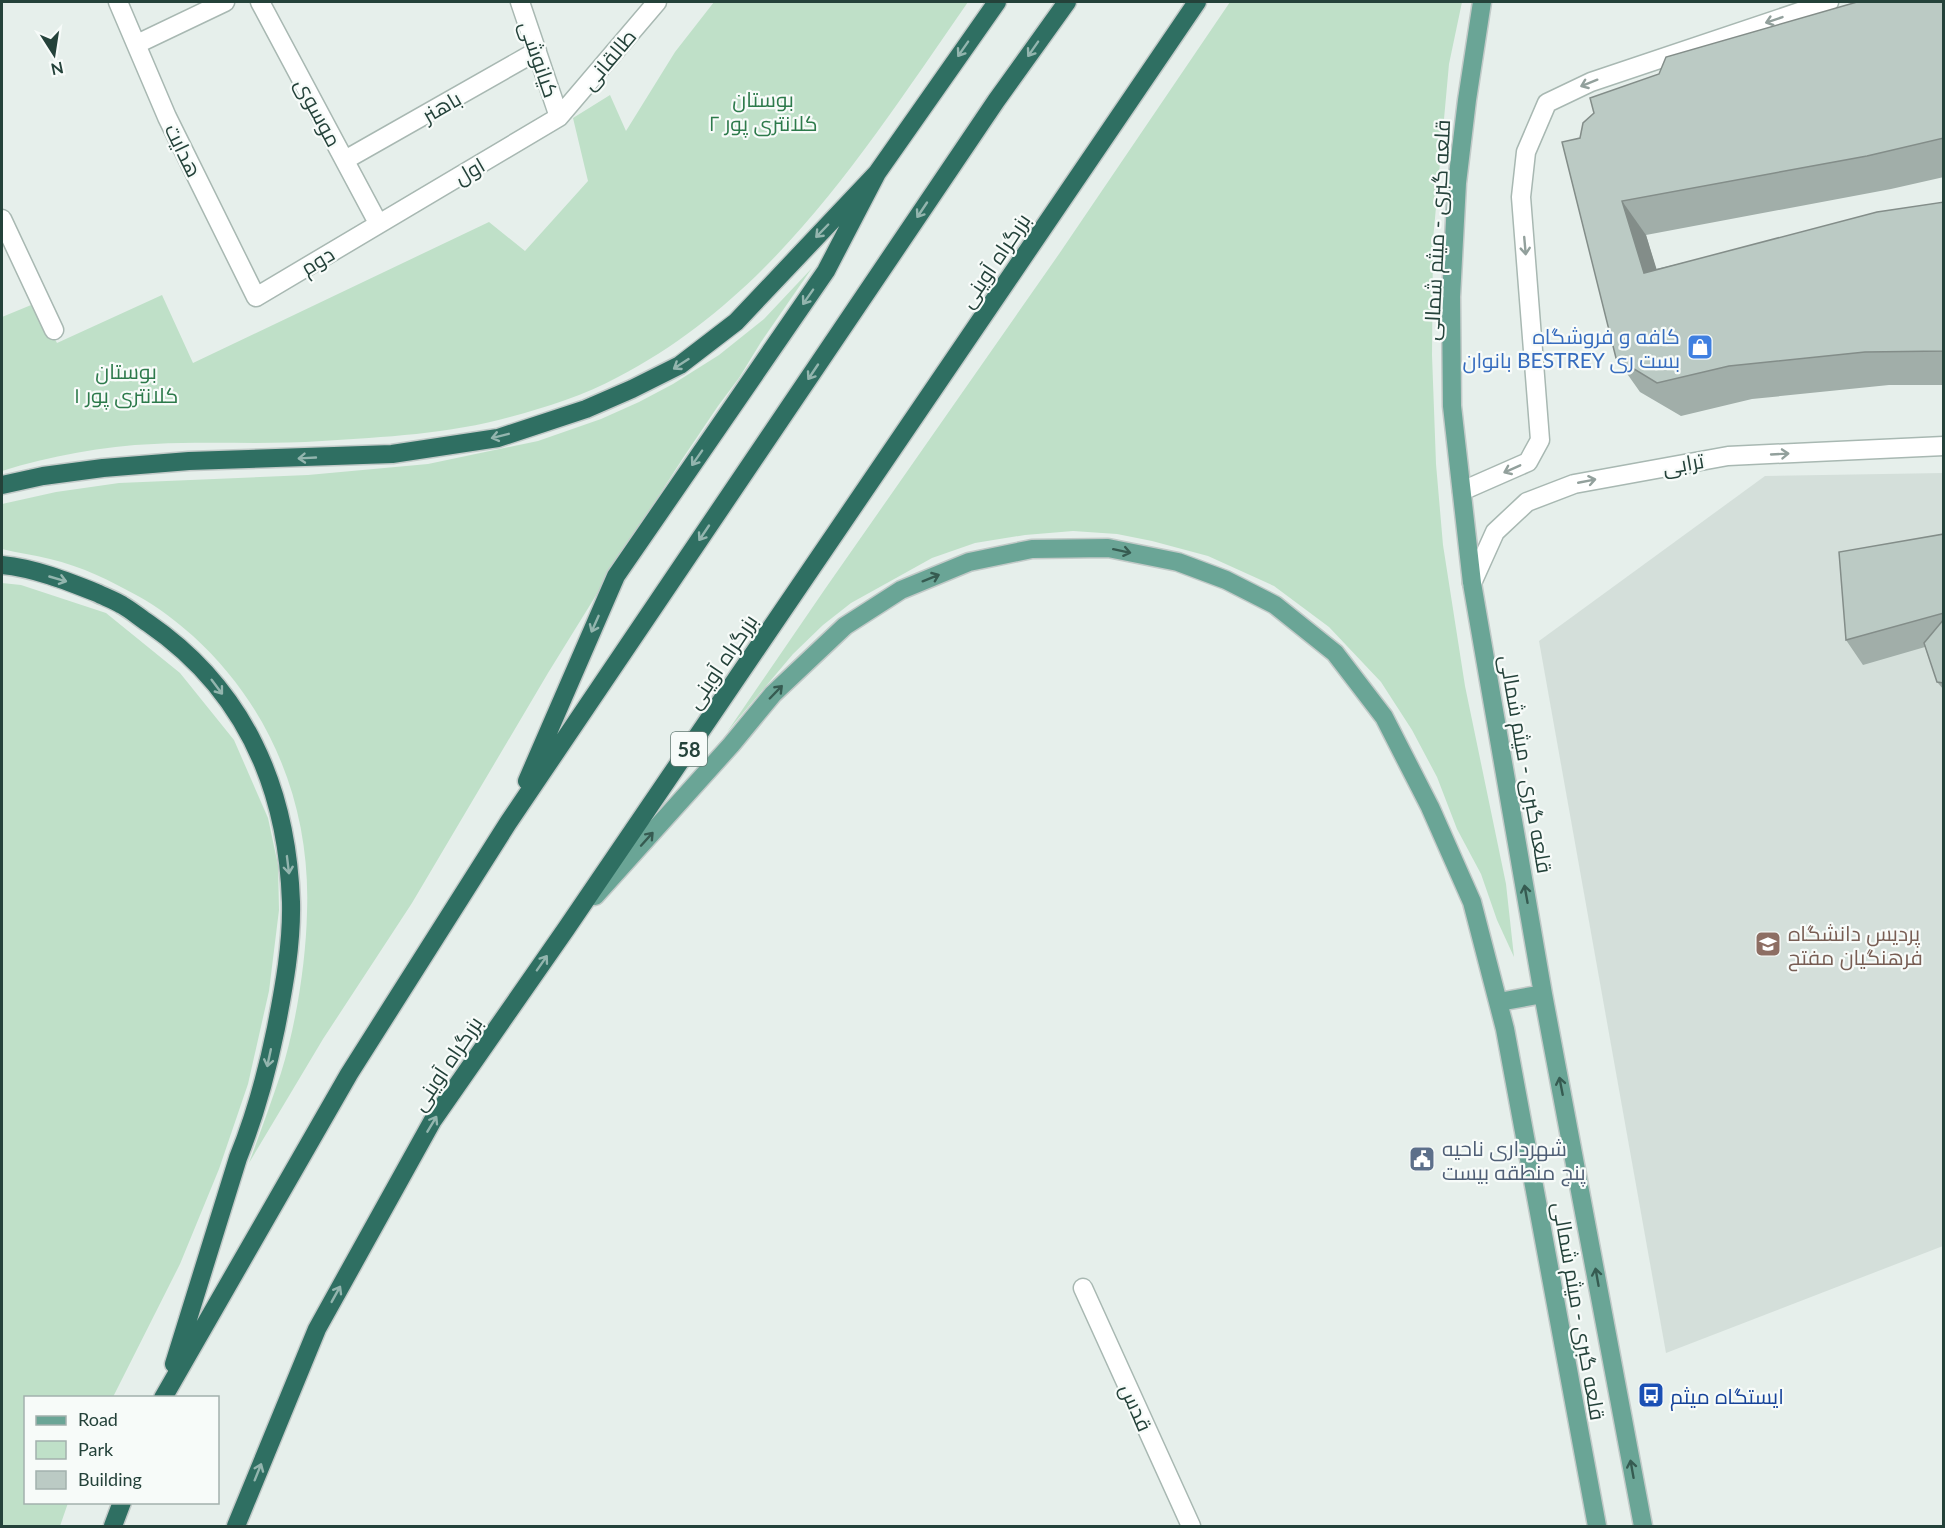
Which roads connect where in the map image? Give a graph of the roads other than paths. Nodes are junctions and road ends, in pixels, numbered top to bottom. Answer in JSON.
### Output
{"nodes":[{"id":1,"x":118,"y":2,"type":"edge"},
{"id":2,"x":225,"y":2,"type":"edge"},
{"id":3,"x":260,"y":2,"type":"edge"},
{"id":4,"x":520,"y":2,"type":"edge"},
{"id":5,"x":657,"y":2,"type":"edge"},
{"id":6,"x":997,"y":2,"type":"edge"},
{"id":7,"x":1066,"y":2,"type":"edge"},
{"id":8,"x":1197,"y":2,"type":"edge"},
{"id":9,"x":1482,"y":2,"type":"edge"},
{"id":10,"x":1829,"y":2,"type":"edge"},
{"id":11,"x":136,"y":44,"type":"junction"},
{"id":12,"x":537,"y":51,"type":"junction"},
{"id":13,"x":559,"y":117,"type":"junction"},
{"id":14,"x":345,"y":160,"type":"junction"},
{"id":15,"x":877,"y":173,"type":"junction"},
{"id":16,"x":2,"y":219,"type":"edge"},
{"id":17,"x":378,"y":223,"type":"junction"},
{"id":18,"x":256,"y":297,"type":"joint"},
{"id":19,"x":54,"y":330,"type":"dead end"},
{"id":20,"x":1944,"y":446,"type":"edge"},
{"id":21,"x":2,"y":486,"type":"edge"},
{"id":22,"x":1462,"y":491,"type":"junction"},
{"id":23,"x":2,"y":565,"type":"edge"},
{"id":24,"x":1472,"y":583,"type":"junction"},
{"id":25,"x":508,"y":823,"type":"junction"},
{"id":26,"x":566,"y":929,"type":"junction"},
{"id":27,"x":1543,"y":994,"type":"junction"},
{"id":28,"x":1499,"y":1002,"type":"junction"},
{"id":29,"x":1083,"y":1287,"type":"dead end"},
{"id":30,"x":164,"y":1396,"type":"edge"},
{"id":31,"x":236,"y":1527,"type":"edge"},
{"id":32,"x":1191,"y":1527,"type":"edge"},
{"id":33,"x":1597,"y":1527,"type":"edge"},
{"id":34,"x":1643,"y":1527,"type":"edge"}],
"edges":[{"from":1,"to":11,"type":"street","name":"هدایت"},
{"from":2,"to":11,"type":"street"},
{"from":3,"to":14,"type":"street","name":"موسوی"},
{"from":4,"to":12,"type":"street","name":"کیانوشی"},
{"from":5,"to":13,"type":"street","name":"طالقانی"},
{"from":6,"to":15,"type":"highway","one_way":true},
{"from":7,"to":25,"type":"highway","one_way":true},
{"from":8,"to":26,"type":"highway","name":"بزرگراه آوینی","number":"58"},
{"from":9,"to":22,"type":"main road","name":"قلعه گبری - میثم شمالی"},
{"from":10,"to":22,"type":"street","one_way":true},
{"from":11,"to":18,"type":"street","name":"هدایت"},
{"from":12,"to":13,"type":"street","name":"کیانوشی"},
{"from":12,"to":14,"type":"street","name":"باهنر"},
{"from":13,"to":17,"type":"street","name":"اول"},
{"from":14,"to":17,"type":"street","name":"موسوی"},
{"from":15,"to":21,"type":"highway","one_way":true},
{"from":15,"to":25,"type":"highway","one_way":true},
{"from":16,"to":19,"type":"street"},
{"from":17,"to":18,"type":"street","name":"دوم"},
{"from":24,"to":20,"type":"street","name":"ترابی","one_way":true},
{"from":22,"to":24,"type":"main road","name":"قلعه گبری - میثم شمالی"},
{"from":23,"to":30,"type":"highway","one_way":true},
{"from":27,"to":24,"type":"main road","name":"قلعه گبری - میثم شمالی","one_way":true},
{"from":25,"to":30,"type":"highway"},
{"from":26,"to":28,"type":"main road","name":"قلعه گبری - میثم شمالی","one_way":true},
{"from":31,"to":26,"type":"highway","name":"بزرگراه آوینی","number":"58","one_way":true},
{"from":27,"to":28,"type":"main road"},
{"from":34,"to":27,"type":"main road","name":"قلعه گبری - میثم شمالی","one_way":true},
{"from":28,"to":33,"type":"main road","name":"قلعه گبری - میثم شمالی"},
{"from":29,"to":32,"type":"street","name":"قدس"}]}
